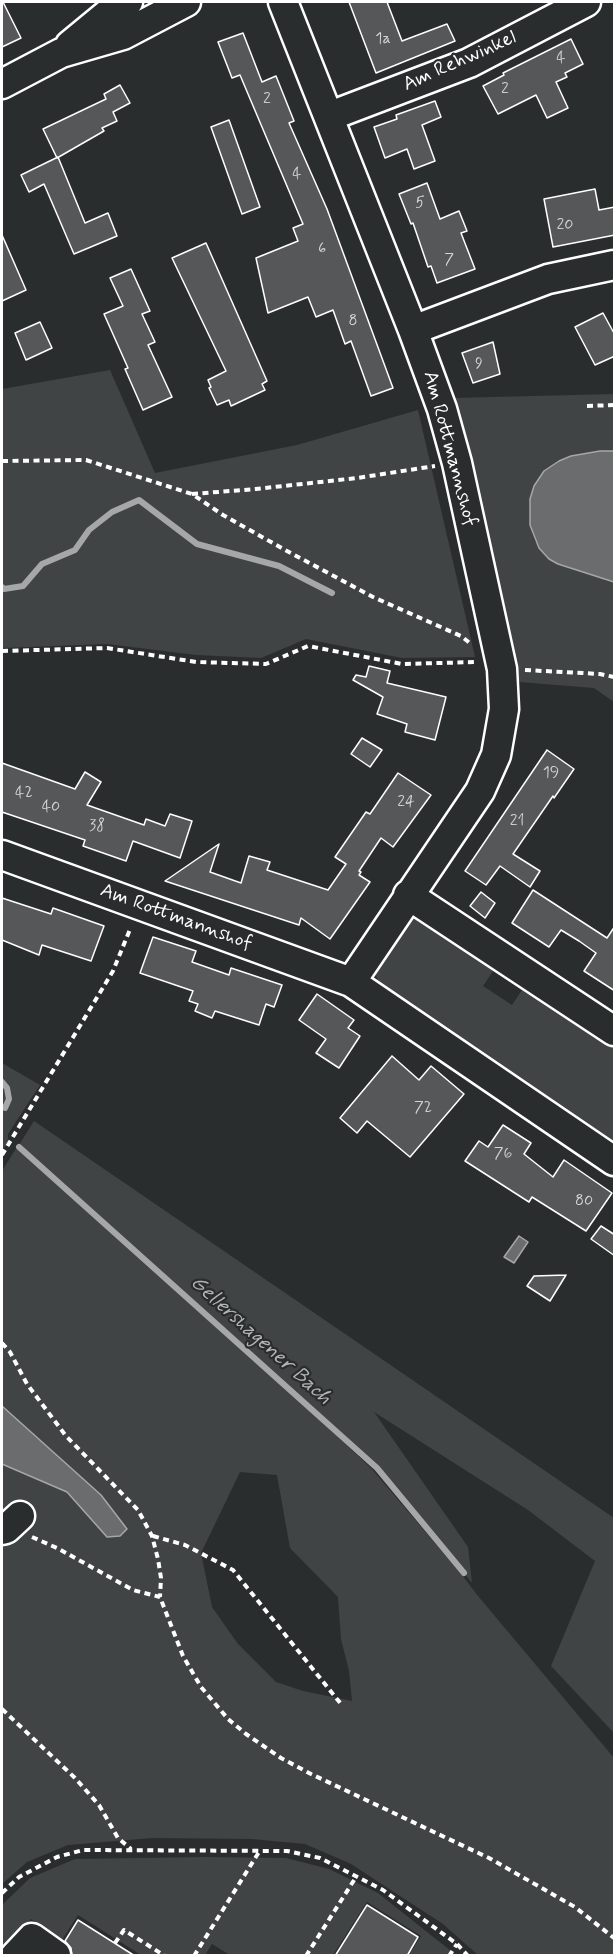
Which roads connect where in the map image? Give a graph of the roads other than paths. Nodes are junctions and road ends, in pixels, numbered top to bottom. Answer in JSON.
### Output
{"nodes":[{"id":1,"x":128,"y":2,"type":"edge"},
{"id":2,"x":186,"y":2,"type":"edge"},
{"id":3,"x":283,"y":2,"type":"edge"},
{"id":4,"x":586,"y":2,"type":"edge"},
{"id":5,"x":62,"y":53,"type":"junction"},
{"id":6,"x":2,"y":84,"type":"edge"},
{"id":7,"x":330,"y":116,"type":"junction"},
{"id":8,"x":615,"y":264,"type":"edge"},
{"id":9,"x":413,"y":330,"type":"junction"},
{"id":10,"x":2,"y":855,"type":"edge"},
{"id":11,"x":408,"y":895,"type":"junction"},
{"id":12,"x":351,"y":982,"type":"junction"},
{"id":13,"x":615,"y":1031,"type":"edge"},
{"id":14,"x":615,"y":1161,"type":"edge"},
{"id":15,"x":56,"y":1954,"type":"edge"},
{"id":16,"x":15,"y":1956,"type":"edge"}],
"edges":[{"from":1,"to":5,"type":"street"},
{"from":2,"to":5,"type":"street"},
{"from":3,"to":7,"type":"street","name":"Am Rottmannshof"},
{"from":4,"to":7,"type":"street","name":"Am Rehwinkel"},
{"from":5,"to":6,"type":"street"},
{"from":7,"to":9,"type":"street","name":"Am Rottmannshof"},
{"from":8,"to":9,"type":"street"},
{"from":9,"to":11,"type":"street","name":"Am Rottmannshof"},
{"from":10,"to":12,"type":"street","name":"Am Rottmannshof"},
{"from":11,"to":12,"type":"street","name":"Am Rottmannshof"},
{"from":11,"to":13,"type":"street"},
{"from":12,"to":14,"type":"street","name":"Am Rottmannshof"},
{"from":15,"to":16,"type":"street"}]}
